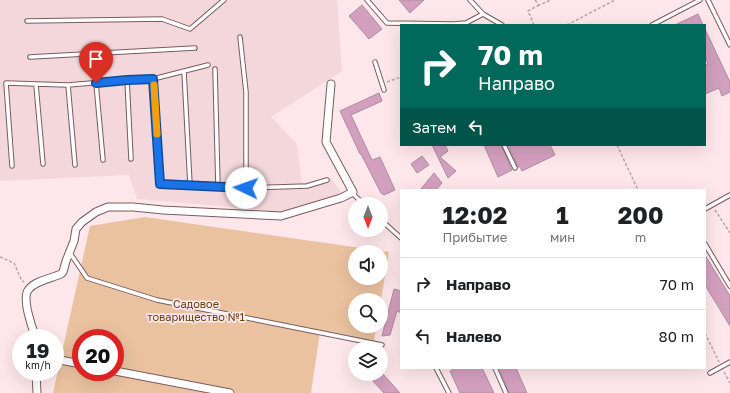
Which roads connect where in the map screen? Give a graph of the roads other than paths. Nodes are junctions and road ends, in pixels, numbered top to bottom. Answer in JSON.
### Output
{"nodes":[{"id":1,"x":224,"y":0,"type":"edge"},
{"id":2,"x":367,"y":0,"type":"edge"},
{"id":3,"x":470,"y":0,"type":"edge"},
{"id":4,"x":700,"y":0,"type":"edge"},
{"id":5,"x":708,"y":0,"type":"edge"},
{"id":6,"x":483,"y":14,"type":"junction"},
{"id":7,"x":27,"y":21,"type":"dead end"},
{"id":8,"x":500,"y":24,"type":"edge"},
{"id":9,"x":654,"y":24,"type":"edge"},
{"id":10,"x":240,"y":37,"type":"dead end"},
{"id":11,"x":730,"y":44,"type":"edge"},
{"id":12,"x":195,"y":48,"type":"dead end"},
{"id":13,"x":30,"y":57,"type":"dead end"},
{"id":14,"x":375,"y":62,"type":"dead end"},
{"id":15,"x":208,"y":65,"type":"dead end"},
{"id":16,"x":215,"y":69,"type":"dead end"},
{"id":17,"x":184,"y":71,"type":"junction"},
{"id":18,"x":153,"y":79,"type":"junction"},
{"id":19,"x":127,"y":80,"type":"junction"},
{"id":20,"x":96,"y":83,"type":"junction"},
{"id":21,"x":36,"y":84,"type":"junction"},
{"id":22,"x":332,"y":84,"type":"dead end"},
{"id":23,"x":68,"y":86,"type":"junction"},
{"id":24,"x":384,"y":90,"type":"road end"},
{"id":25,"x":504,"y":146,"type":"edge"},
{"id":26,"x":131,"y":159,"type":"dead end"},
{"id":27,"x":103,"y":160,"type":"dead end"},
{"id":28,"x":43,"y":164,"type":"dead end"},
{"id":29,"x":75,"y":165,"type":"dead end"},
{"id":30,"x":12,"y":166,"type":"dead end"},
{"id":31,"x":515,"y":168,"type":"dead end"},
{"id":32,"x":327,"y":180,"type":"dead end"},
{"id":33,"x":190,"y":185,"type":"junction"},
{"id":34,"x":218,"y":186,"type":"junction"},
{"id":35,"x":246,"y":188,"type":"junction"},
{"id":36,"x":353,"y":192,"type":"junction"},
{"id":37,"x":730,"y":195,"type":"edge"},
{"id":38,"x":356,"y":197,"type":"edge"},
{"id":39,"x":706,"y":208,"type":"edge"},
{"id":40,"x":388,"y":226,"type":"edge"},
{"id":41,"x":400,"y":237,"type":"edge"},
{"id":42,"x":706,"y":246,"type":"edge"},
{"id":43,"x":70,"y":252,"type":"junction"},
{"id":44,"x":730,"y":286,"type":"edge"},
{"id":45,"x":32,"y":329,"type":"edge"},
{"id":46,"x":362,"y":341,"type":"edge"},
{"id":47,"x":730,"y":362,"type":"edge"},
{"id":48,"x":437,"y":369,"type":"edge"},
{"id":49,"x":495,"y":369,"type":"edge"},
{"id":50,"x":124,"y":372,"type":"edge"},
{"id":51,"x":710,"y":373,"type":"dead end"},
{"id":52,"x":36,"y":381,"type":"edge"},
{"id":53,"x":37,"y":393,"type":"edge"},
{"id":54,"x":230,"y":393,"type":"edge"},
{"id":55,"x":449,"y":393,"type":"edge"},
{"id":56,"x":506,"y":393,"type":"edge"}],
"edges":[{"from":1,"to":7,"type":"lane"},
{"from":2,"to":6,"type":"lane"},
{"from":3,"to":6,"type":"lane"},
{"from":4,"to":9,"type":"lane"},
{"from":5,"to":11,"type":"lane"},
{"from":6,"to":8,"type":"lane"},
{"from":10,"to":35,"type":"lane"},
{"from":12,"to":13,"type":"lane"},
{"from":14,"to":24,"type":"lane"},
{"from":15,"to":17,"type":"lane"},
{"from":16,"to":34,"type":"lane"},
{"from":17,"to":18,"type":"lane"},
{"from":17,"to":33,"type":"lane"},
{"from":18,"to":19,"type":"lane"},
{"from":18,"to":33,"type":"lane"},
{"from":19,"to":20,"type":"lane"},
{"from":19,"to":26,"type":"lane"},
{"from":20,"to":23,"type":"lane"},
{"from":20,"to":27,"type":"lane"},
{"from":21,"to":23,"type":"lane"},
{"from":21,"to":28,"type":"lane"},
{"from":21,"to":30,"type":"lane"},
{"from":22,"to":36,"type":"street"},
{"from":23,"to":29,"type":"lane"},
{"from":25,"to":31,"type":"lane"},
{"from":32,"to":35,"type":"lane"},
{"from":33,"to":34,"type":"lane"},
{"from":34,"to":35,"type":"lane"},
{"from":36,"to":38,"type":"lane"},
{"from":36,"to":43,"type":"street"},
{"from":37,"to":39,"type":"lane"},
{"from":40,"to":41,"type":"lane"},
{"from":42,"to":44,"type":"lane"},
{"from":43,"to":45,"type":"street"},
{"from":43,"to":46,"type":"lane"},
{"from":47,"to":51,"type":"lane"},
{"from":48,"to":55,"type":"lane"},
{"from":49,"to":56,"type":"lane"},
{"from":50,"to":54,"type":"street"},
{"from":52,"to":53,"type":"street"}]}
